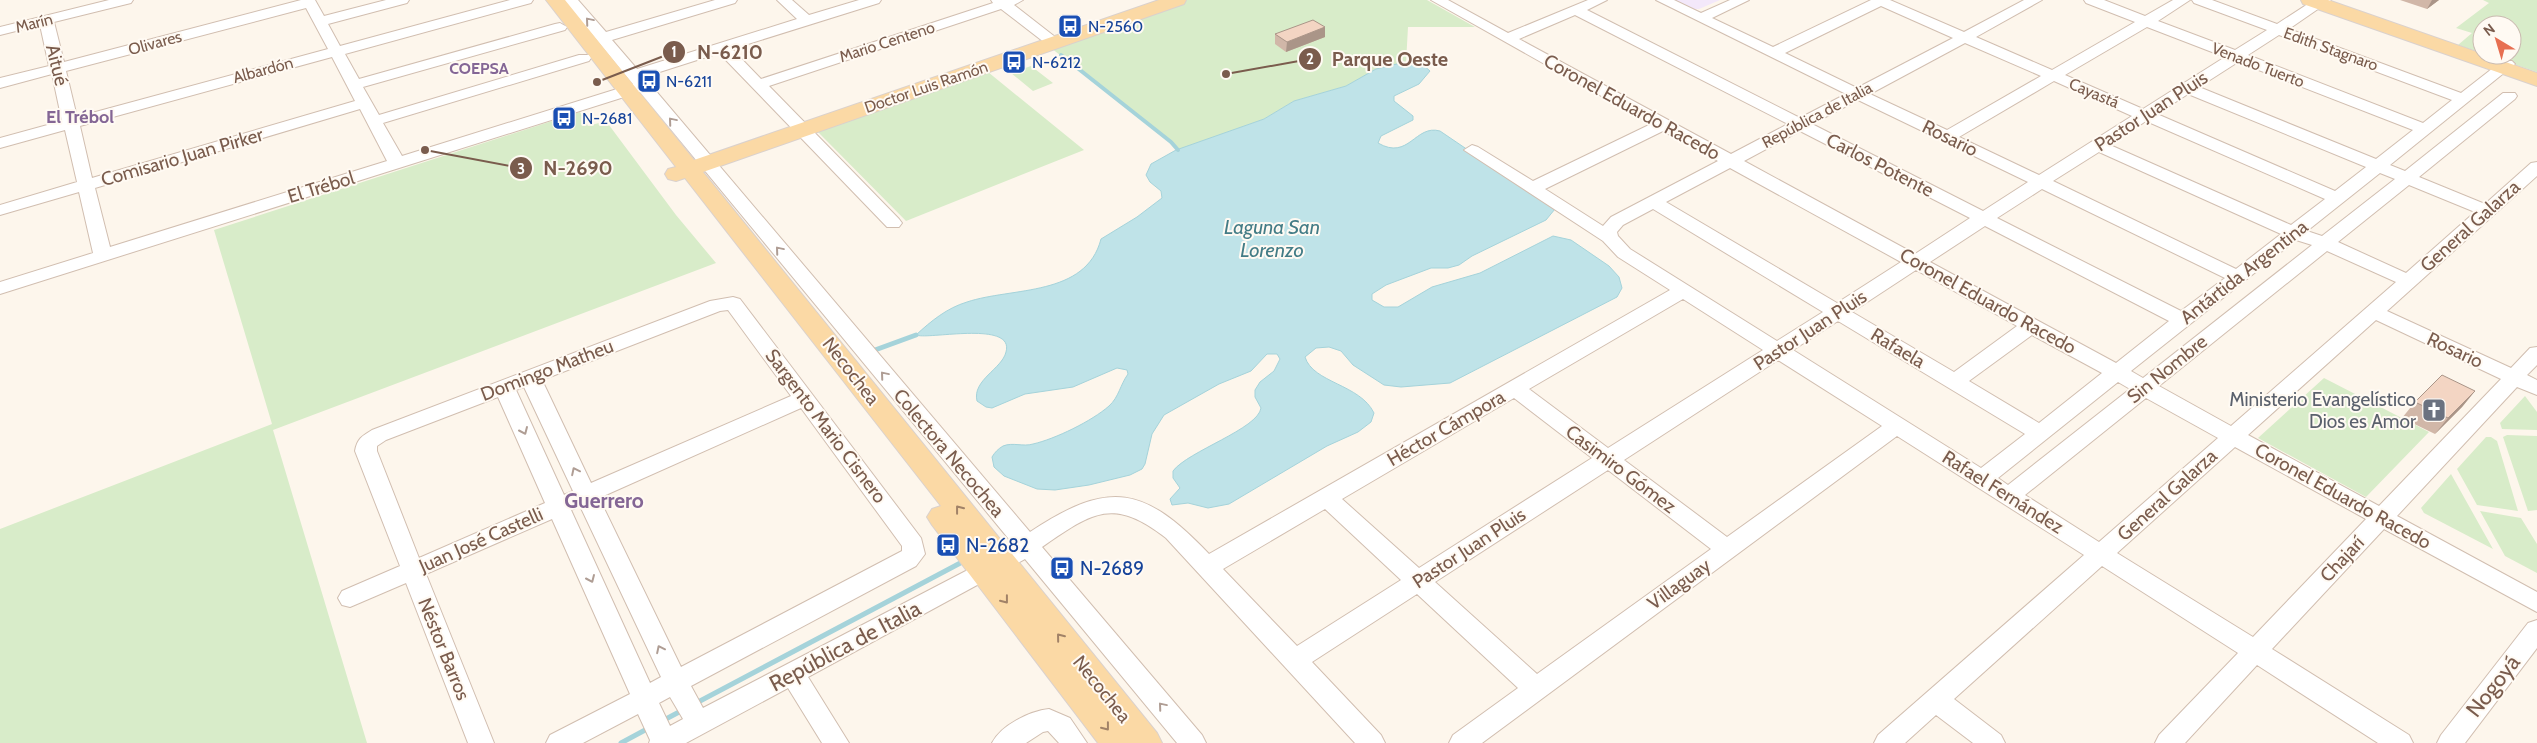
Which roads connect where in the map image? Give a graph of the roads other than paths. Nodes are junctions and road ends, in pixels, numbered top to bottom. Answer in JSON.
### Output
{"nodes":[{"id":1,"x":126,"y":0,"type":"edge"},
{"id":2,"x":402,"y":0,"type":"edge"},
{"id":3,"x":526,"y":0,"type":"edge"},
{"id":4,"x":538,"y":0,"type":"edge"},
{"id":5,"x":554,"y":0,"type":"edge"},
{"id":6,"x":571,"y":0,"type":"edge"},
{"id":7,"x":678,"y":0,"type":"edge"},
{"id":8,"x":730,"y":0,"type":"edge"},
{"id":9,"x":784,"y":0,"type":"edge"},
{"id":10,"x":874,"y":0,"type":"edge"},
{"id":11,"x":1154,"y":0,"type":"edge"},
{"id":12,"x":1177,"y":0,"type":"edge"},
{"id":13,"x":1600,"y":0,"type":"edge"},
{"id":14,"x":1662,"y":0,"type":"edge"},
{"id":15,"x":1742,"y":0,"type":"edge"},
{"id":16,"x":1880,"y":0,"type":"edge"},
{"id":17,"x":2035,"y":0,"type":"edge"},
{"id":18,"x":2091,"y":0,"type":"edge"},
{"id":19,"x":2183,"y":0,"type":"edge"},
{"id":20,"x":2198,"y":0,"type":"edge"},
{"id":21,"x":309,"y":1,"type":"edge"},
{"id":22,"x":1006,"y":1,"type":"edge"},
{"id":23,"x":2320,"y":1,"type":"edge"},
{"id":24,"x":1448,"y":2,"type":"edge"},
{"id":25,"x":1576,"y":10,"type":"junction"},
{"id":26,"x":690,"y":12,"type":"junction"},
{"id":27,"x":1701,"y":18,"type":"junction"},
{"id":28,"x":46,"y":20,"type":"junction"},
{"id":29,"x":807,"y":21,"type":"junction"},
{"id":30,"x":2146,"y":21,"type":"junction"},
{"id":31,"x":320,"y":22,"type":"junction"},
{"id":32,"x":560,"y":27,"type":"junction"},
{"id":33,"x":2278,"y":30,"type":"junction"},
{"id":34,"x":0,"y":31,"type":"edge"},
{"id":35,"x":1964,"y":37,"type":"junction"},
{"id":36,"x":603,"y":38,"type":"junction"},
{"id":37,"x":1508,"y":38,"type":"junction"},
{"id":38,"x":1051,"y":40,"type":"junction"},
{"id":39,"x":722,"y":47,"type":"junction"},
{"id":40,"x":337,"y":52,"type":"junction"},
{"id":41,"x":1773,"y":53,"type":"junction"},
{"id":42,"x":2236,"y":56,"type":"junction"},
{"id":43,"x":584,"y":58,"type":"junction"},
{"id":44,"x":2505,"y":66,"type":"junction"},
{"id":45,"x":58,"y":68,"type":"junction"},
{"id":46,"x":2537,"y":75,"type":"edge"},
{"id":47,"x":2053,"y":76,"type":"junction"},
{"id":48,"x":2537,"y":80,"type":"edge"},
{"id":49,"x":0,"y":83,"type":"edge"},
{"id":50,"x":355,"y":85,"type":"junction"},
{"id":51,"x":758,"y":85,"type":"junction"},
{"id":52,"x":629,"y":86,"type":"junction"},
{"id":53,"x":2187,"y":88,"type":"junction"},
{"id":54,"x":1857,"y":94,"type":"junction"},
{"id":55,"x":2509,"y":96,"type":"dead end"},
{"id":56,"x":2464,"y":99,"type":"junction"},
{"id":57,"x":365,"y":103,"type":"junction"},
{"id":58,"x":2145,"y":115,"type":"junction"},
{"id":59,"x":374,"y":121,"type":"junction"},
{"id":60,"x":71,"y":123,"type":"junction"},
{"id":61,"x":1664,"y":124,"type":"junction"},
{"id":62,"x":1799,"y":124,"type":"junction"},
{"id":63,"x":799,"y":127,"type":"junction"},
{"id":64,"x":2425,"y":129,"type":"junction"},
{"id":65,"x":1947,"y":137,"type":"junction"},
{"id":66,"x":0,"y":142,"type":"edge"},
{"id":67,"x":2098,"y":145,"type":"junction"},
{"id":68,"x":1472,"y":150,"type":"dead end"},
{"id":69,"x":1730,"y":160,"type":"junction"},
{"id":70,"x":398,"y":163,"type":"junction"},
{"id":71,"x":688,"y":166,"type":"junction"},
{"id":72,"x":2378,"y":166,"type":"junction"},
{"id":73,"x":2537,"y":167,"type":"edge"},
{"id":74,"x":2406,"y":178,"type":"junction"},
{"id":75,"x":2040,"y":182,"type":"junction"},
{"id":76,"x":86,"y":185,"type":"junction"},
{"id":77,"x":1532,"y":188,"type":"junction"},
{"id":78,"x":2337,"y":198,"type":"junction"},
{"id":79,"x":1652,"y":202,"type":"junction"},
{"id":80,"x":0,"y":210,"type":"edge"},
{"id":81,"x":2488,"y":211,"type":"junction"},
{"id":82,"x":1984,"y":218,"type":"junction"},
{"id":83,"x":892,"y":222,"type":"dead end"},
{"id":84,"x":2294,"y":233,"type":"junction"},
{"id":85,"x":1609,"y":237,"type":"junction"},
{"id":86,"x":2325,"y":243,"type":"junction"},
{"id":87,"x":103,"y":256,"type":"junction"},
{"id":88,"x":1916,"y":262,"type":"junction"},
{"id":89,"x":2238,"y":277,"type":"junction"},
{"id":90,"x":2409,"y":281,"type":"junction"},
{"id":91,"x":0,"y":288,"type":"edge"},
{"id":92,"x":1683,"y":291,"type":"junction"},
{"id":93,"x":730,"y":302,"type":"joint"},
{"id":94,"x":1837,"y":312,"type":"junction"},
{"id":95,"x":2374,"y":312,"type":"junction"},
{"id":96,"x":2183,"y":320,"type":"junction"},
{"id":97,"x":2032,"y":325,"type":"junction"},
{"id":98,"x":1778,"y":350,"type":"junction"},
{"id":99,"x":2537,"y":353,"type":"edge"},
{"id":100,"x":2118,"y":372,"type":"junction"},
{"id":101,"x":530,"y":377,"type":"junction"},
{"id":102,"x":2514,"y":377,"type":"junction"},
{"id":103,"x":1954,"y":382,"type":"junction"},
{"id":104,"x":504,"y":387,"type":"junction"},
{"id":105,"x":2145,"y":387,"type":"junction"},
{"id":106,"x":1514,"y":388,"type":"junction"},
{"id":107,"x":2537,"y":388,"type":"edge"},
{"id":108,"x":805,"y":398,"type":"junction"},
{"id":109,"x":1897,"y":425,"type":"junction"},
{"id":110,"x":2040,"y":433,"type":"junction"},
{"id":111,"x":2234,"y":436,"type":"junction"},
{"id":112,"x":366,"y":443,"type":"joint"},
{"id":113,"x":1608,"y":459,"type":"junction"},
{"id":114,"x":1982,"y":479,"type":"junction"},
{"id":115,"x":586,"y":494,"type":"junction"},
{"id":116,"x":2009,"y":496,"type":"junction"},
{"id":117,"x":1326,"y":497,"type":"junction"},
{"id":118,"x":558,"y":507,"type":"junction"},
{"id":119,"x":2382,"y":517,"type":"junction"},
{"id":120,"x":1027,"y":546,"type":"junction"},
{"id":121,"x":1727,"y":550,"type":"junction"},
{"id":122,"x":2101,"y":554,"type":"junction"},
{"id":123,"x":1208,"y":566,"type":"junction"},
{"id":124,"x":992,"y":568,"type":"junction"},
{"id":125,"x":413,"y":571,"type":"junction"},
{"id":126,"x":1418,"y":581,"type":"junction"},
{"id":127,"x":350,"y":598,"type":"dead end"},
{"id":128,"x":2537,"y":604,"type":"edge"},
{"id":129,"x":2537,"y":630,"type":"edge"},
{"id":130,"x":2255,"y":651,"type":"junction"},
{"id":131,"x":1295,"y":660,"type":"junction"},
{"id":132,"x":793,"y":674,"type":"junction"},
{"id":133,"x":676,"y":682,"type":"junction"},
{"id":134,"x":1536,"y":689,"type":"junction"},
{"id":135,"x":644,"y":698,"type":"junction"},
{"id":136,"x":1936,"y":700,"type":"junction"},
{"id":137,"x":698,"y":723,"type":"junction"},
{"id":138,"x":663,"y":742,"type":"edge"},
{"id":139,"x":481,"y":743,"type":"edge"},
{"id":140,"x":559,"y":743,"type":"edge"},
{"id":141,"x":836,"y":743,"type":"edge"},
{"id":142,"x":1005,"y":743,"type":"edge"},
{"id":143,"x":1074,"y":743,"type":"edge"},
{"id":144,"x":1118,"y":743,"type":"edge"},
{"id":145,"x":1145,"y":743,"type":"edge"},
{"id":146,"x":1193,"y":743,"type":"edge"},
{"id":147,"x":1372,"y":743,"type":"edge"},
{"id":148,"x":1462,"y":743,"type":"edge"},
{"id":149,"x":1888,"y":743,"type":"edge"},
{"id":150,"x":1992,"y":743,"type":"edge"},
{"id":151,"x":2168,"y":743,"type":"edge"},
{"id":152,"x":2400,"y":743,"type":"edge"},
{"id":153,"x":2450,"y":743,"type":"edge"}],
"edges":[{"from":1,"to":28,"type":"street","name":"Marín"},
{"from":2,"to":31,"type":"street"},
{"from":3,"to":40,"type":"street","name":"Albardón"},
{"from":4,"to":32,"type":"main road","name":"Necochea"},
{"from":5,"to":52,"type":"main road","name":"Necochea"},
{"from":36,"to":6,"type":"street","one_way":true},
{"from":7,"to":26,"type":"street"},
{"from":8,"to":26,"type":"street"},
{"from":9,"to":29,"type":"street"},
{"from":10,"to":29,"type":"street","name":"El Trébol"},
{"from":11,"to":38,"type":"main road","name":"Doctor Luis Ramón"},
{"from":12,"to":38,"type":"main road","name":"Doctor Luis Ramón"},
{"from":13,"to":25,"type":"street"},
{"from":14,"to":27,"type":"street","name":"Rosario"},
{"from":15,"to":27,"type":"street"},
{"from":16,"to":35,"type":"street","name":"Cayastá"},
{"from":16,"to":41,"type":"street"},
{"from":17,"to":35,"type":"street","name":"República de Italia"},
{"from":18,"to":30,"type":"street","name":"Venado Tuerto"},
{"from":19,"to":30,"type":"street"},
{"from":20,"to":33,"type":"street","name":"Edith Stagnaro"},
{"from":21,"to":31,"type":"street"},
{"from":21,"to":45,"type":"street","name":"Olivares"},
{"from":22,"to":38,"type":"street"},
{"from":22,"to":51,"type":"street","name":"Mario Centeno"},
{"from":23,"to":33,"type":"street","name":"Pastor Juan Pluis"},
{"from":23,"to":44,"type":"main road"},
{"from":24,"to":37,"type":"street","name":"Coronel Eduardo Racedo"},
{"from":25,"to":37,"type":"street"},
{"from":25,"to":62,"type":"street","name":"Carlos Potente"},
{"from":26,"to":36,"type":"street"},
{"from":27,"to":41,"type":"street","name":"Rosario"},
{"from":28,"to":34,"type":"street","name":"Marín"},
{"from":28,"to":45,"type":"street","name":"Aitué"},
{"from":29,"to":39,"type":"street","name":"El Trébol"},
{"from":30,"to":42,"type":"street","name":"Venado Tuerto"},
{"from":30,"to":47,"type":"street"},
{"from":31,"to":40,"type":"street"},
{"from":32,"to":43,"type":"main road","name":"Necochea"},
{"from":32,"to":50,"type":"street"},
{"from":33,"to":42,"type":"street","name":"Pastor Juan Pluis"},
{"from":33,"to":56,"type":"street","name":"Edith Stagnaro"},
{"from":35,"to":47,"type":"street","name":"Cayastá"},
{"from":35,"to":54,"type":"street","name":"República de Italia"},
{"from":36,"to":52,"type":"street"},
{"from":37,"to":61,"type":"street","name":"Coronel Eduardo Racedo"},
{"from":38,"to":63,"type":"main road","name":"Doctor Luis Ramón"},
{"from":39,"to":51,"type":"street"},
{"from":39,"to":52,"type":"street","name":"El Trébol"},
{"from":40,"to":50,"type":"street"},
{"from":40,"to":60,"type":"street","name":"Albardón"},
{"from":41,"to":54,"type":"street","name":"Rosario"},
{"from":42,"to":53,"type":"street","name":"Pastor Juan Pluis"},
{"from":42,"to":64,"type":"street","name":"Venado Tuerto"},
{"from":43,"to":52,"type":"main road","name":"Necochea"},
{"from":43,"to":59,"type":"street"},
{"from":44,"to":46,"type":"main road"},
{"from":44,"to":48,"type":"main road"},
{"from":44,"to":56,"type":"street","name":"Antártida Argentina"},
{"from":45,"to":49,"type":"street","name":"Olivares"},
{"from":45,"to":60,"type":"street","name":"Aitué"},
{"from":47,"to":58,"type":"street","name":"Cayastá"},
{"from":47,"to":65,"type":"street"},
{"from":50,"to":57,"type":"street"},
{"from":51,"to":63,"type":"street"},
{"from":52,"to":70,"type":"street","name":"El Trébol"},
{"from":52,"to":71,"type":"main road","name":"Necochea"},
{"from":53,"to":58,"type":"street","name":"Pastor Juan Pluis"},
{"from":53,"to":72,"type":"street"},
{"from":54,"to":62,"type":"street","name":"República de Italia"},
{"from":54,"to":65,"type":"street","name":"Rosario"},
{"from":55,"to":74,"type":"street","name":"Sin Nombre"},
{"from":56,"to":64,"type":"street","name":"Antártida Argentina"},
{"from":57,"to":59,"type":"street"},
{"from":57,"to":76,"type":"street","name":"Comisario Juan Pirker"},
{"from":58,"to":67,"type":"street","name":"Pastor Juan Pluis"},
{"from":58,"to":78,"type":"street","name":"Cayastá"},
{"from":59,"to":70,"type":"street"},
{"from":60,"to":66,"type":"street","name":"Albardón"},
{"from":60,"to":76,"type":"street","name":"Aitué"},
{"from":61,"to":69,"type":"street","name":"Coronel Eduardo Racedo"},
{"from":61,"to":77,"type":"street"},
{"from":62,"to":69,"type":"street","name":"República de Italia"},
{"from":62,"to":82,"type":"street","name":"Carlos Potente"},
{"from":63,"to":71,"type":"main road","name":"Doctor Luis Ramón"},
{"from":63,"to":83,"type":"street"},
{"from":64,"to":72,"type":"street","name":"Antártida Argentina"},
{"from":65,"to":75,"type":"street","name":"Rosario"},
{"from":67,"to":75,"type":"street","name":"Pastor Juan Pluis"},
{"from":67,"to":84,"type":"street"},
{"from":68,"to":77,"type":"street","name":"Rafael Fernández"},
{"from":69,"to":79,"type":"street","name":"República de Italia"},
{"from":69,"to":88,"type":"street","name":"Coronel Eduardo Racedo"},
{"from":70,"to":87,"type":"street","name":"El Trébol"},
{"from":120,"to":71,"type":"street","name":"Colectora Necochea","one_way":true},
{"from":71,"to":124,"type":"main road","name":"Necochea"},
{"from":72,"to":74,"type":"street"},
{"from":72,"to":78,"type":"street","name":"Antártida Argentina"},
{"from":73,"to":81,"type":"street","name":"General Galarza"},
{"from":74,"to":81,"type":"street"},
{"from":74,"to":86,"type":"street","name":"Sin Nombre"},
{"from":75,"to":82,"type":"street","name":"Pastor Juan Pluis"},
{"from":75,"to":89,"type":"street","name":"Rosario"},
{"from":76,"to":80,"type":"street","name":"Comisario Juan Pirker"},
{"from":76,"to":87,"type":"street","name":"Aitué"},
{"from":77,"to":85,"type":"street","name":"Rafael Fernández"},
{"from":78,"to":84,"type":"street","name":"Antártida Argentina"},
{"from":79,"to":85,"type":"street","name":"República de Italia"},
{"from":79,"to":94,"type":"street","name":"Rafaela"},
{"from":81,"to":90,"type":"street","name":"General Galarza"},
{"from":82,"to":88,"type":"street","name":"Pastor Juan Pluis"},
{"from":82,"to":96,"type":"street","name":"Carlos Potente"},
{"from":84,"to":86,"type":"street"},
{"from":84,"to":89,"type":"street","name":"Antártida Argentina"},
{"from":85,"to":92,"type":"street","name":"Rafael Fernández"},
{"from":86,"to":90,"type":"street"},
{"from":86,"to":105,"type":"street","name":"Sin Nombre"},
{"from":87,"to":91,"type":"street","name":"El Trébol"},
{"from":88,"to":94,"type":"street","name":"Pastor Juan Pluis"},
{"from":88,"to":97,"type":"street","name":"Coronel Eduardo Racedo"},
{"from":89,"to":96,"type":"street","name":"Antártida Argentina"},
{"from":90,"to":95,"type":"street","name":"General Galarza"},
{"from":92,"to":98,"type":"street","name":"Rafael Fernández"},
{"from":92,"to":106,"type":"street","name":"Héctor Cámpora"},
{"from":93,"to":101,"type":"street","name":"Domingo Matheu"},
{"from":93,"to":108,"type":"street","name":"Sargento Mario Cisnero"},
{"from":94,"to":98,"type":"street","name":"Pastor Juan Pluis"},
{"from":94,"to":103,"type":"street","name":"Rafaela"},
{"from":95,"to":102,"type":"street","name":"Rosario"},
{"from":95,"to":111,"type":"street","name":"General Galarza"},
{"from":96,"to":100,"type":"street","name":"Antártida Argentina"},
{"from":97,"to":100,"type":"street","name":"Coronel Eduardo Racedo"},
{"from":97,"to":103,"type":"street"},
{"from":98,"to":109,"type":"street","name":"Rafael Fernández"},
{"from":98,"to":113,"type":"street","name":"Pastor Juan Pluis"},
{"from":99,"to":102,"type":"street","name":"Chajarí"},
{"from":100,"to":105,"type":"street","name":"Coronel Eduardo Racedo"},
{"from":100,"to":110,"type":"street","name":"Antártida Argentina"},
{"from":101,"to":104,"type":"street","name":"Domingo Matheu"},
{"from":115,"to":101,"type":"street","one_way":true},
{"from":102,"to":107,"type":"street","name":"Rosario"},
{"from":102,"to":119,"type":"street","name":"Chajarí"},
{"from":103,"to":110,"type":"street","name":"Rafaela"},
{"from":104,"to":112,"type":"street","name":"Domingo Matheu"},
{"from":104,"to":118,"type":"street","one_way":true},
{"from":105,"to":111,"type":"street","name":"Coronel Eduardo Racedo"},
{"from":105,"to":116,"type":"street","name":"Sin Nombre"},
{"from":106,"to":113,"type":"street","name":"Casimiro Gómez"},
{"from":106,"to":117,"type":"street","name":"Héctor Cámpora"},
{"from":108,"to":115,"type":"street","name":"Juan José Castelli"},
{"from":108,"to":133,"type":"street","name":"Sargento Mario Cisnero"},
{"from":109,"to":114,"type":"street","name":"Rafael Fernández"},
{"from":109,"to":121,"type":"street","name":"Villaguay"},
{"from":110,"to":114,"type":"street","name":"Antártida Argentina"},
{"from":111,"to":119,"type":"street","name":"Coronel Eduardo Racedo"},
{"from":111,"to":122,"type":"street","name":"General Galarza"},
{"from":112,"to":125,"type":"street","name":"Néstor Barros"},
{"from":113,"to":121,"type":"street","name":"Casimiro Gómez"},
{"from":113,"to":126,"type":"street","name":"Pastor Juan Pluis"},
{"from":114,"to":116,"type":"street","name":"Rafael Fernández"},
{"from":115,"to":118,"type":"street","name":"Juan José Castelli"},
{"from":133,"to":115,"type":"street","one_way":true},
{"from":116,"to":122,"type":"street","name":"Rafael Fernández"},
{"from":117,"to":123,"type":"street","name":"Héctor Cámpora"},
{"from":117,"to":126,"type":"street"},
{"from":118,"to":125,"type":"street","name":"Juan José Castelli"},
{"from":118,"to":135,"type":"street","one_way":true},
{"from":119,"to":128,"type":"street","name":"Coronel Eduardo Racedo"},
{"from":119,"to":130,"type":"street","name":"Chajarí"},
{"from":120,"to":123,"type":"street","name":"República de Italia"},
{"from":120,"to":124,"type":"street","name":"República de Italia"},
{"from":146,"to":120,"type":"street","name":"Colectora Necochea","one_way":true},
{"from":121,"to":134,"type":"street","name":"Villaguay"},
{"from":122,"to":130,"type":"street","name":"Rafael Fernández"},
{"from":122,"to":136,"type":"street","name":"General Galarza"},
{"from":123,"to":131,"type":"street","name":"República de Italia"},
{"from":124,"to":132,"type":"street","name":"República de Italia"},
{"from":124,"to":144,"type":"main road","name":"Necochea","one_way":true},
{"from":145,"to":124,"type":"main road","name":"Necochea","one_way":true},
{"from":125,"to":127,"type":"street","name":"Juan José Castelli"},
{"from":125,"to":139,"type":"street","name":"Néstor Barros"},
{"from":126,"to":131,"type":"street","name":"Pastor Juan Pluis"},
{"from":126,"to":134,"type":"street"},
{"from":129,"to":153,"type":"street","name":"Nogoyá"},
{"from":130,"to":151,"type":"street","name":"Chajarí"},
{"from":130,"to":152,"type":"street","name":"Rafael Fernández"},
{"from":131,"to":147,"type":"street","name":"República de Italia"},
{"from":132,"to":137,"type":"street","name":"República de Italia"},
{"from":132,"to":141,"type":"street"},
{"from":133,"to":135,"type":"street"},
{"from":133,"to":137,"type":"street"},
{"from":134,"to":148,"type":"street","name":"Villaguay"},
{"from":135,"to":138,"type":"street"},
{"from":135,"to":140,"type":"street"},
{"from":136,"to":149,"type":"street","name":"General Galarza"},
{"from":136,"to":150,"type":"street"},
{"from":137,"to":138,"type":"street","name":"República de Italia"},
{"from":142,"to":143,"type":"street"}]}
